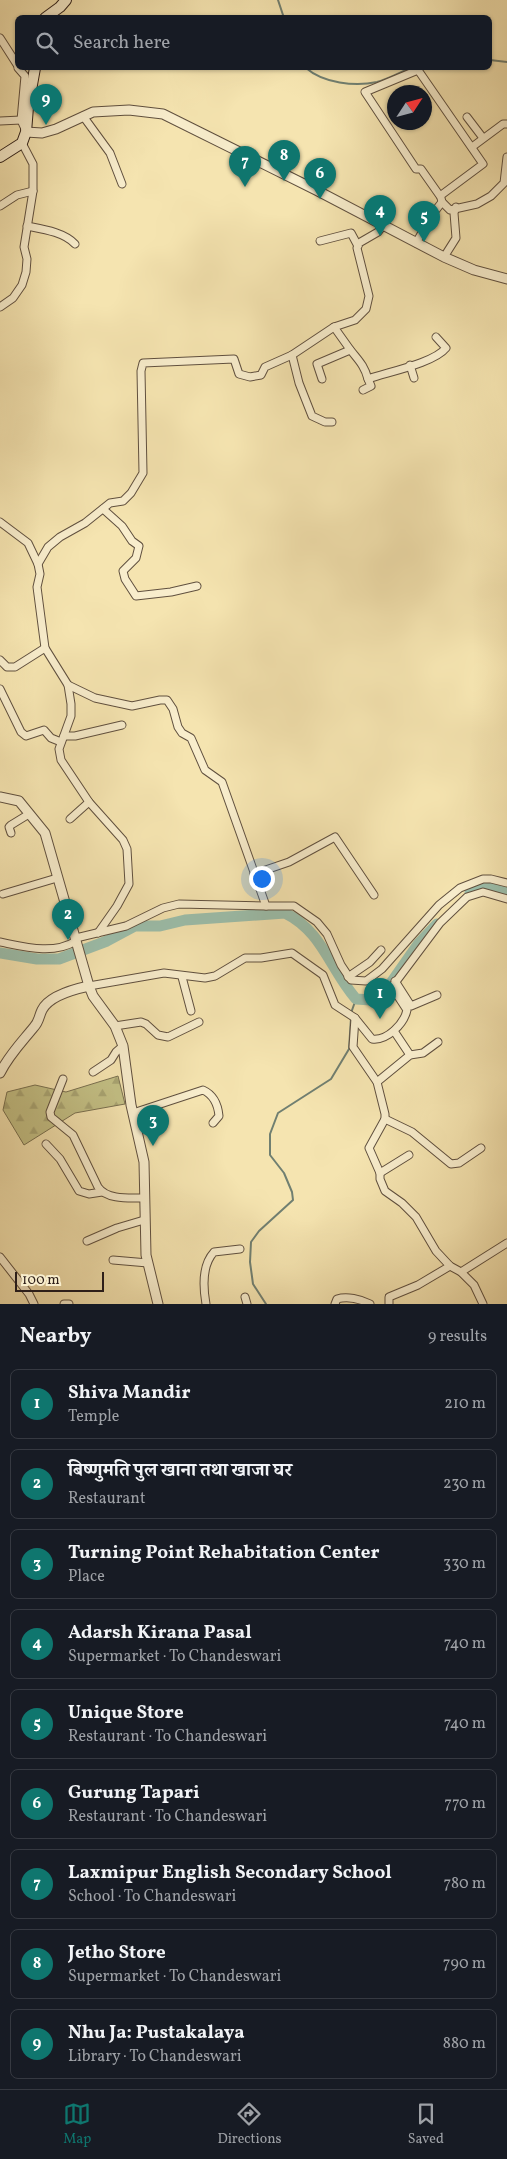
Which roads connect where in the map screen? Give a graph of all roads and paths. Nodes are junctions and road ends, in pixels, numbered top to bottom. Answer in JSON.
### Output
{"nodes":[{"id":1,"x":66,"y":0,"type":"edge"},
{"id":2,"x":50,"y":15,"type":"edge"},
{"id":3,"x":0,"y":38,"type":"edge"},
{"id":4,"x":15,"y":62,"type":"edge"},
{"id":5,"x":20,"y":70,"type":"edge"},
{"id":6,"x":35,"y":70,"type":"edge"},
{"id":7,"x":83,"y":116,"type":"junction"},
{"id":8,"x":467,"y":117,"type":"dead end"},
{"id":9,"x":21,"y":120,"type":"junction"},
{"id":10,"x":0,"y":121,"type":"edge"},
{"id":11,"x":507,"y":124,"type":"edge"},
{"id":12,"x":26,"y":132,"type":"junction"},
{"id":13,"x":483,"y":138,"type":"junction"},
{"id":14,"x":22,"y":143,"type":"junction"},
{"id":15,"x":472,"y":147,"type":"junction"},
{"id":16,"x":0,"y":157,"type":"edge"},
{"id":17,"x":507,"y":157,"type":"edge"},
{"id":18,"x":122,"y":184,"type":"dead end"},
{"id":19,"x":33,"y":191,"type":"junction"},
{"id":20,"x":441,"y":199,"type":"junction"},
{"id":21,"x":0,"y":206,"type":"edge"},
{"id":22,"x":456,"y":207,"type":"junction"},
{"id":23,"x":384,"y":224,"type":"junction"},
{"id":24,"x":27,"y":226,"type":"junction"},
{"id":25,"x":320,"y":241,"type":"dead end"},
{"id":26,"x":416,"y":243,"type":"junction"},
{"id":27,"x":75,"y":244,"type":"dead end"},
{"id":28,"x":358,"y":246,"type":"junction"},
{"id":29,"x":444,"y":257,"type":"junction"},
{"id":30,"x":507,"y":279,"type":"edge"},
{"id":31,"x":0,"y":308,"type":"edge"},
{"id":32,"x":334,"y":327,"type":"junction"},
{"id":33,"x":436,"y":337,"type":"dead end"},
{"id":34,"x":350,"y":350,"type":"junction"},
{"id":35,"x":292,"y":355,"type":"junction"},
{"id":36,"x":410,"y":365,"type":"junction"},
{"id":37,"x":414,"y":378,"type":"dead end"},
{"id":38,"x":322,"y":379,"type":"dead end"},
{"id":39,"x":368,"y":379,"type":"junction"},
{"id":40,"x":363,"y":390,"type":"dead end"},
{"id":41,"x":332,"y":422,"type":"dead end"},
{"id":42,"x":102,"y":509,"type":"junction"},
{"id":43,"x":0,"y":522,"type":"edge"},
{"id":44,"x":38,"y":564,"type":"junction"},
{"id":45,"x":197,"y":586,"type":"dead end"},
{"id":46,"x":45,"y":648,"type":"junction"},
{"id":47,"x":0,"y":660,"type":"edge"},
{"id":48,"x":68,"y":685,"type":"junction"},
{"id":49,"x":0,"y":689,"type":"edge"},
{"id":50,"x":2,"y":702,"type":"edge"},
{"id":51,"x":122,"y":725,"type":"dead end"},
{"id":52,"x":63,"y":739,"type":"junction"},
{"id":53,"x":0,"y":797,"type":"edge"},
{"id":54,"x":89,"y":802,"type":"junction"},
{"id":55,"x":29,"y":814,"type":"junction"},
{"id":56,"x":70,"y":819,"type":"dead end"},
{"id":57,"x":11,"y":833,"type":"dead end"},
{"id":58,"x":254,"y":874,"type":"junction"},
{"id":59,"x":57,"y":878,"type":"junction"},
{"id":60,"x":507,"y":883,"type":"edge"},
{"id":61,"x":3,"y":894,"type":"dead end"},
{"id":62,"x":374,"y":895,"type":"dead end"},
{"id":63,"x":507,"y":900,"type":"edge"},
{"id":64,"x":266,"y":906,"type":"junction"},
{"id":65,"x":98,"y":933,"type":"junction"},
{"id":66,"x":0,"y":942,"type":"edge"},
{"id":67,"x":76,"y":942,"type":"junction"},
{"id":68,"x":381,"y":950,"type":"dead end"},
{"id":69,"x":182,"y":977,"type":"junction"},
{"id":70,"x":348,"y":977,"type":"junction"},
{"id":71,"x":395,"y":980,"type":"junction"},
{"id":72,"x":89,"y":986,"type":"junction"},
{"id":73,"x":437,"y":995,"type":"dead end"},
{"id":74,"x":191,"y":1012,"type":"dead end"},
{"id":75,"x":355,"y":1018,"type":"junction"},
{"id":76,"x":200,"y":1022,"type":"dead end"},
{"id":77,"x":115,"y":1026,"type":"junction"},
{"id":78,"x":394,"y":1031,"type":"junction"},
{"id":79,"x":438,"y":1042,"type":"dead end"},
{"id":80,"x":123,"y":1046,"type":"junction"},
{"id":81,"x":410,"y":1055,"type":"junction"},
{"id":82,"x":93,"y":1072,"type":"dead end"},
{"id":83,"x":0,"y":1073,"type":"edge"},
{"id":84,"x":63,"y":1079,"type":"dead end"},
{"id":85,"x":377,"y":1082,"type":"junction"},
{"id":86,"x":133,"y":1114,"type":"junction"},
{"id":87,"x":385,"y":1119,"type":"junction"},
{"id":88,"x":213,"y":1123,"type":"dead end"},
{"id":89,"x":46,"y":1144,"type":"dead end"},
{"id":90,"x":481,"y":1148,"type":"dead end"},
{"id":91,"x":409,"y":1155,"type":"dead end"},
{"id":92,"x":380,"y":1174,"type":"junction"},
{"id":93,"x":102,"y":1192,"type":"junction"},
{"id":94,"x":143,"y":1198,"type":"junction"},
{"id":95,"x":144,"y":1220,"type":"junction"},
{"id":96,"x":87,"y":1241,"type":"dead end"},
{"id":97,"x":507,"y":1244,"type":"edge"},
{"id":98,"x":240,"y":1249,"type":"dead end"},
{"id":99,"x":0,"y":1256,"type":"edge"},
{"id":100,"x":114,"y":1260,"type":"dead end"},
{"id":101,"x":148,"y":1263,"type":"junction"},
{"id":102,"x":450,"y":1266,"type":"junction"},
{"id":103,"x":461,"y":1272,"type":"junction"},
{"id":104,"x":34,"y":1304,"type":"edge"},
{"id":105,"x":64,"y":1304,"type":"edge"},
{"id":106,"x":69,"y":1304,"type":"edge"},
{"id":107,"x":158,"y":1304,"type":"edge"},
{"id":108,"x":206,"y":1304,"type":"edge"},
{"id":109,"x":336,"y":1304,"type":"edge"},
{"id":110,"x":370,"y":1304,"type":"edge"},
{"id":111,"x":389,"y":1304,"type":"edge"},
{"id":112,"x":483,"y":1304,"type":"edge"}],
"edges":[{"from":1,"to":2,"type":"main road"},
{"from":3,"to":4,"type":"street"},
{"from":5,"to":9,"type":"street"},
{"from":6,"to":12,"type":"main road"},
{"from":7,"to":12,"type":"street"},
{"from":7,"to":18,"type":"street"},
{"from":7,"to":23,"type":"street"},
{"from":8,"to":13,"type":"street"},
{"from":9,"to":10,"type":"street"},
{"from":9,"to":12,"type":"street"},
{"from":11,"to":13,"type":"street"},
{"from":12,"to":14,"type":"main road"},
{"from":13,"to":15,"type":"street"},
{"from":14,"to":16,"type":"main road"},
{"from":14,"to":19,"type":"street"},
{"from":15,"to":20,"type":"street"},
{"from":15,"to":20,"type":"street"},
{"from":17,"to":22,"type":"street"},
{"from":19,"to":21,"type":"street"},
{"from":19,"to":24,"type":"street"},
{"from":20,"to":22,"type":"street"},
{"from":20,"to":26,"type":"street"},
{"from":22,"to":29,"type":"street"},
{"from":23,"to":26,"type":"street"},
{"from":23,"to":28,"type":"street"},
{"from":24,"to":27,"type":"street"},
{"from":24,"to":31,"type":"street"},
{"from":25,"to":28,"type":"street"},
{"from":26,"to":29,"type":"street"},
{"from":28,"to":32,"type":"street"},
{"from":29,"to":30,"type":"street"},
{"from":32,"to":34,"type":"street"},
{"from":32,"to":35,"type":"street"},
{"from":33,"to":36,"type":"street"},
{"from":34,"to":38,"type":"street"},
{"from":34,"to":39,"type":"street"},
{"from":35,"to":41,"type":"street"},
{"from":35,"to":42,"type":"street"},
{"from":36,"to":37,"type":"street"},
{"from":36,"to":39,"type":"street"},
{"from":39,"to":40,"type":"street"},
{"from":42,"to":44,"type":"street"},
{"from":42,"to":45,"type":"street"},
{"from":43,"to":44,"type":"street"},
{"from":44,"to":46,"type":"street"},
{"from":46,"to":47,"type":"street"},
{"from":46,"to":48,"type":"street"},
{"from":48,"to":52,"type":"street"},
{"from":48,"to":58,"type":"street"},
{"from":49,"to":50,"type":"street"},
{"from":50,"to":52,"type":"street"},
{"from":51,"to":52,"type":"street"},
{"from":52,"to":54,"type":"street"},
{"from":53,"to":55,"type":"street"},
{"from":54,"to":56,"type":"street"},
{"from":54,"to":65,"type":"street"},
{"from":55,"to":57,"type":"street"},
{"from":55,"to":59,"type":"street"},
{"from":58,"to":62,"type":"street"},
{"from":58,"to":64,"type":"street"},
{"from":59,"to":61,"type":"street"},
{"from":59,"to":67,"type":"street"},
{"from":60,"to":70,"type":"street"},
{"from":63,"to":71,"type":"street"},
{"from":64,"to":65,"type":"street"},
{"from":64,"to":70,"type":"street"},
{"from":65,"to":67,"type":"street"},
{"from":66,"to":67,"type":"street"},
{"from":67,"to":72,"type":"street"},
{"from":68,"to":70,"type":"street"},
{"from":69,"to":72,"type":"street"},
{"from":69,"to":74,"type":"street"},
{"from":69,"to":75,"type":"street"},
{"from":71,"to":73,"type":"street"},
{"from":71,"to":78,"type":"street"},
{"from":72,"to":77,"type":"street"},
{"from":72,"to":83,"type":"street"},
{"from":75,"to":78,"type":"street"},
{"from":75,"to":85,"type":"street"},
{"from":76,"to":77,"type":"street"},
{"from":77,"to":80,"type":"street"},
{"from":78,"to":81,"type":"street"},
{"from":79,"to":81,"type":"street"},
{"from":80,"to":82,"type":"street"},
{"from":80,"to":86,"type":"street"},
{"from":81,"to":85,"type":"street"},
{"from":84,"to":93,"type":"street"},
{"from":85,"to":87,"type":"street"},
{"from":86,"to":88,"type":"street"},
{"from":86,"to":94,"type":"street"},
{"from":87,"to":90,"type":"street"},
{"from":87,"to":92,"type":"street"},
{"from":89,"to":93,"type":"street"},
{"from":91,"to":92,"type":"street"},
{"from":92,"to":102,"type":"street"},
{"from":93,"to":94,"type":"street"},
{"from":94,"to":95,"type":"street"},
{"from":95,"to":96,"type":"street"},
{"from":95,"to":101,"type":"street"},
{"from":97,"to":103,"type":"street"},
{"from":98,"to":108,"type":"street"},
{"from":99,"to":104,"type":"street"},
{"from":100,"to":101,"type":"street"},
{"from":101,"to":107,"type":"street"},
{"from":102,"to":103,"type":"street"},
{"from":102,"to":111,"type":"street"},
{"from":103,"to":112,"type":"street"},
{"from":105,"to":106,"type":"street"},
{"from":109,"to":110,"type":"street"}]}
